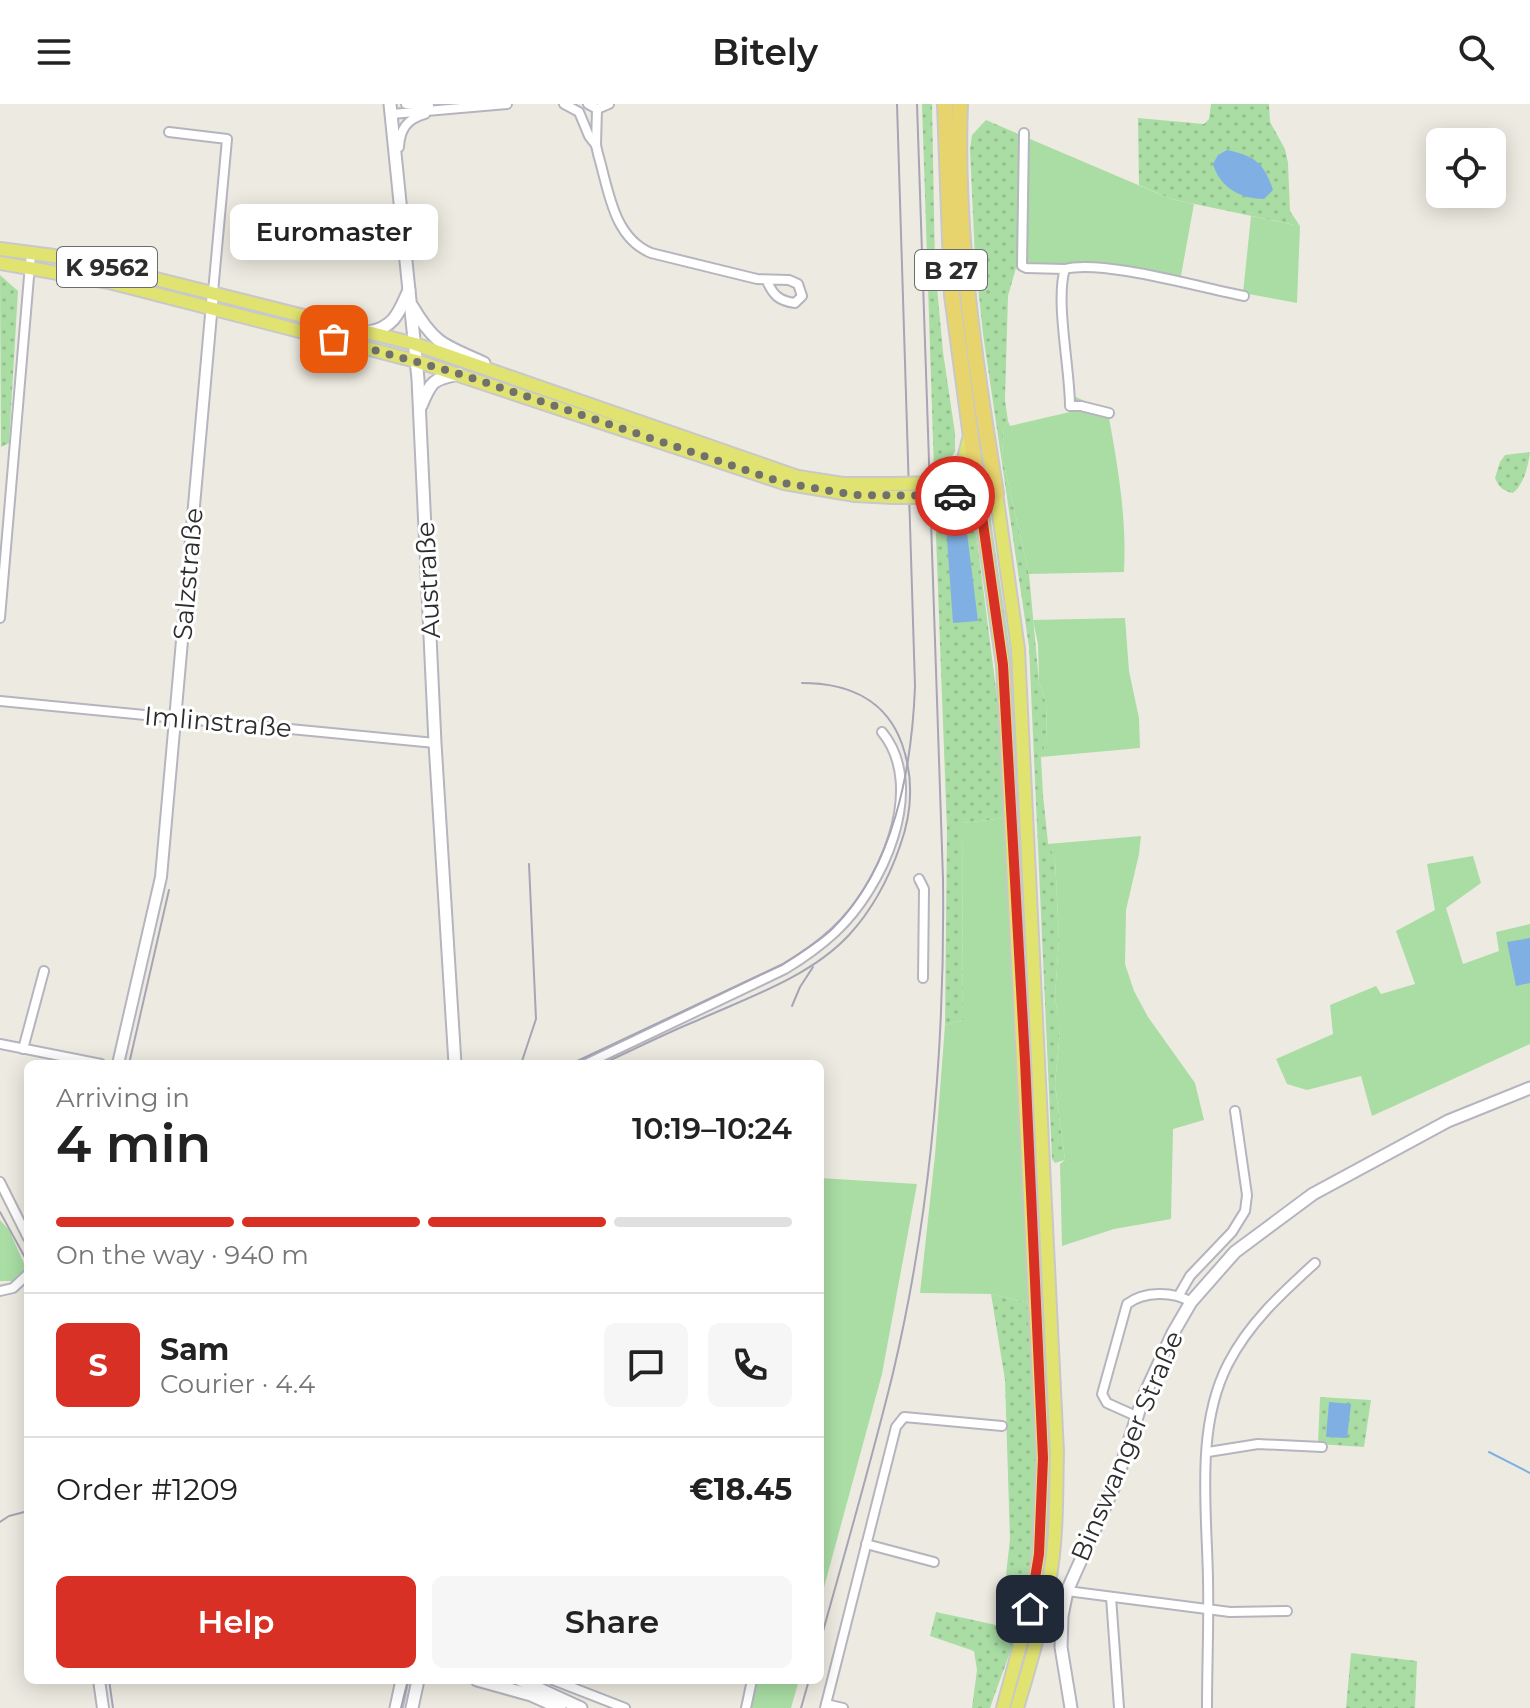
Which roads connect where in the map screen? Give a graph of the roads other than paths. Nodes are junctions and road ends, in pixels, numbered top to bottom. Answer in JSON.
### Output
{"nodes":[{"id":1,"x":406,"y":104,"type":"edge"},
{"id":2,"x":507,"y":104,"type":"edge"},
{"id":3,"x":564,"y":104,"type":"edge"},
{"id":4,"x":588,"y":104,"type":"edge"},
{"id":5,"x":609,"y":104,"type":"edge"},
{"id":6,"x":945,"y":104,"type":"edge"},
{"id":7,"x":960,"y":104,"type":"edge"},
{"id":8,"x":391,"y":109,"type":"edge"},
{"id":9,"x":447,"y":109,"type":"junction"},
{"id":10,"x":597,"y":109,"type":"junction"},
{"id":11,"x":169,"y":132,"type":"dead end"},
{"id":12,"x":1024,"y":133,"type":"dead end"},
{"id":13,"x":596,"y":145,"type":"junction"},
{"id":14,"x":398,"y":172,"type":"junction"},
{"id":15,"x":0,"y":249,"type":"edge"},
{"id":16,"x":31,"y":253,"type":"junction"},
{"id":17,"x":0,"y":263,"type":"edge"},
{"id":18,"x":30,"y":266,"type":"junction"},
{"id":19,"x":1065,"y":269,"type":"junction"},
{"id":20,"x":767,"y":281,"type":"dead end"},
{"id":21,"x":213,"y":292,"type":"junction"},
{"id":22,"x":410,"y":296,"type":"junction"},
{"id":23,"x":1244,"y":296,"type":"dead end"},
{"id":24,"x":212,"y":307,"type":"junction"},
{"id":25,"x":369,"y":332,"type":"junction"},
{"id":26,"x":415,"y":344,"type":"junction"},
{"id":27,"x":416,"y":361,"type":"junction"},
{"id":28,"x":460,"y":374,"type":"junction"},
{"id":29,"x":517,"y":378,"type":"junction"},
{"id":30,"x":419,"y":410,"type":"junction"},
{"id":31,"x":1109,"y":413,"type":"dead end"},
{"id":32,"x":969,"y":436,"type":"junction"},
{"id":33,"x":939,"y":483,"type":"junction"},
{"id":34,"x":995,"y":487,"type":"junction"},
{"id":35,"x":978,"y":488,"type":"junction"},
{"id":36,"x":893,"y":490,"type":"junction"},
{"id":37,"x":0,"y":618,"type":"edge"},
{"id":38,"x":0,"y":701,"type":"edge"},
{"id":39,"x":176,"y":718,"type":"junction"},
{"id":40,"x":882,"y":732,"type":"dead end"},
{"id":41,"x":435,"y":743,"type":"junction"},
{"id":42,"x":919,"y":879,"type":"dead end"},
{"id":43,"x":44,"y":971,"type":"dead end"},
{"id":44,"x":923,"y":978,"type":"dead end"},
{"id":45,"x":0,"y":1044,"type":"edge"},
{"id":46,"x":23,"y":1049,"type":"junction"},
{"id":47,"x":80,"y":1060,"type":"edge"},
{"id":48,"x":119,"y":1060,"type":"edge"},
{"id":49,"x":454,"y":1060,"type":"edge"},
{"id":50,"x":594,"y":1060,"type":"edge"},
{"id":51,"x":1530,"y":1088,"type":"edge"},
{"id":52,"x":1235,"y":1111,"type":"dead end"},
{"id":53,"x":0,"y":1182,"type":"edge"},
{"id":54,"x":24,"y":1230,"type":"edge"},
{"id":55,"x":1315,"y":1263,"type":"dead end"},
{"id":56,"x":24,"y":1278,"type":"edge"},
{"id":57,"x":0,"y":1291,"type":"edge"},
{"id":58,"x":1179,"y":1295,"type":"junction"},
{"id":59,"x":1191,"y":1302,"type":"junction"},
{"id":60,"x":1136,"y":1416,"type":"junction"},
{"id":61,"x":1002,"y":1426,"type":"dead end"},
{"id":62,"x":1322,"y":1447,"type":"dead end"},
{"id":63,"x":1208,"y":1452,"type":"junction"},
{"id":64,"x":866,"y":1544,"type":"junction"},
{"id":65,"x":934,"y":1562,"type":"dead end"},
{"id":66,"x":1067,"y":1591,"type":"junction"},
{"id":67,"x":1111,"y":1597,"type":"junction"},
{"id":68,"x":1207,"y":1609,"type":"junction"},
{"id":69,"x":1287,"y":1611,"type":"dead end"},
{"id":70,"x":100,"y":1684,"type":"edge"},
{"id":71,"x":401,"y":1684,"type":"edge"},
{"id":72,"x":417,"y":1684,"type":"edge"},
{"id":73,"x":494,"y":1684,"type":"edge"},
{"id":74,"x":529,"y":1684,"type":"edge"},
{"id":75,"x":563,"y":1684,"type":"edge"},
{"id":76,"x":751,"y":1684,"type":"edge"},
{"id":77,"x":826,"y":1706,"type":"edge"},
{"id":78,"x":103,"y":1708,"type":"edge"},
{"id":79,"x":396,"y":1708,"type":"edge"},
{"id":80,"x":412,"y":1708,"type":"edge"},
{"id":81,"x":560,"y":1708,"type":"edge"},
{"id":82,"x":581,"y":1708,"type":"edge"},
{"id":83,"x":625,"y":1708,"type":"edge"},
{"id":84,"x":746,"y":1708,"type":"edge"},
{"id":85,"x":843,"y":1708,"type":"edge"},
{"id":86,"x":1003,"y":1708,"type":"edge"},
{"id":87,"x":1017,"y":1708,"type":"edge"},
{"id":88,"x":1071,"y":1708,"type":"edge"},
{"id":89,"x":1119,"y":1708,"type":"edge"},
{"id":90,"x":1207,"y":1708,"type":"edge"}],
"edges":[{"from":1,"to":9,"type":"street"},
{"from":2,"to":9,"type":"street"},
{"from":3,"to":13,"type":"street"},
{"from":4,"to":10,"type":"street"},
{"from":5,"to":10,"type":"street"},
{"from":6,"to":32,"type":"highway","number":"B 27"},
{"from":7,"to":34,"type":"highway","number":"B 27"},
{"from":8,"to":9,"type":"street"},
{"from":8,"to":14,"type":"main road","name":"Austraße"},
{"from":9,"to":14,"type":"street"},
{"from":10,"to":13,"type":"street"},
{"from":11,"to":21,"type":"street","name":"Salzstraße"},
{"from":12,"to":19,"type":"street"},
{"from":13,"to":20,"type":"street"},
{"from":14,"to":22,"type":"main road","name":"Austraße"},
{"from":15,"to":16,"type":"main road","number":"K 9562"},
{"from":16,"to":18,"type":"street"},
{"from":16,"to":21,"type":"main road","number":"K 9562"},
{"from":17,"to":18,"type":"main road","number":"K 9562"},
{"from":18,"to":24,"type":"main road","number":"K 9562"},
{"from":18,"to":37,"type":"street"},
{"from":19,"to":23,"type":"street"},
{"from":19,"to":31,"type":"street"},
{"from":21,"to":24,"type":"street","name":"Salzstraße"},
{"from":21,"to":25,"type":"main road","number":"K 9562"},
{"from":22,"to":25,"type":"main road"},
{"from":22,"to":26,"type":"main road","name":"Austraße"},
{"from":22,"to":29,"type":"main road"},
{"from":24,"to":27,"type":"main road","number":"K 9562"},
{"from":24,"to":39,"type":"street","name":"Salzstraße"},
{"from":25,"to":26,"type":"main road","number":"K 9562"},
{"from":26,"to":27,"type":"main road","name":"Austraße"},
{"from":26,"to":29,"type":"main road","number":"K 9562"},
{"from":27,"to":28,"type":"main road","number":"K 9562"},
{"from":27,"to":30,"type":"main road","name":"Austraße"},
{"from":28,"to":30,"type":"main road"},
{"from":28,"to":36,"type":"main road","number":"K 9562"},
{"from":29,"to":36,"type":"main road","number":"K 9562"},
{"from":30,"to":41,"type":"main road","name":"Austraße"},
{"from":32,"to":33,"type":"main road"},
{"from":32,"to":35,"type":"highway","number":"B 27"},
{"from":33,"to":35,"type":"main road","number":"K 9562"},
{"from":33,"to":36,"type":"main road","number":"K 9562","bridge":true},
{"from":34,"to":35,"type":"main road","number":"K 9562"},
{"from":34,"to":87,"type":"main road","number":"B 27"},
{"from":35,"to":36,"type":"main road","number":"K 9562","bridge":true},
{"from":35,"to":86,"type":"main road","number":"B 27"},
{"from":38,"to":39,"type":"street","name":"Imlinstraße"},
{"from":39,"to":41,"type":"street","name":"Imlinstraße"},
{"from":39,"to":48,"type":"street","name":"Salzstraße"},
{"from":40,"to":50,"type":"street"},
{"from":41,"to":49,"type":"main road","name":"Austraße"},
{"from":42,"to":44,"type":"street"},
{"from":43,"to":46,"type":"street"},
{"from":45,"to":46,"type":"street"},
{"from":46,"to":47,"type":"street"},
{"from":51,"to":59,"type":"main road","name":"Binswanger Straße"},
{"from":52,"to":58,"type":"street","name":"Binswanger Straße"},
{"from":53,"to":54,"type":"street"},
{"from":55,"to":63,"type":"street"},
{"from":56,"to":57,"type":"street"},
{"from":58,"to":59,"type":"street"},
{"from":58,"to":60,"type":"street"},
{"from":59,"to":60,"type":"main road","name":"Binswanger Straße"},
{"from":60,"to":66,"type":"main road","name":"Binswanger Straße"},
{"from":61,"to":64,"type":"street"},
{"from":62,"to":63,"type":"street"},
{"from":63,"to":68,"type":"street"},
{"from":64,"to":65,"type":"street"},
{"from":64,"to":77,"type":"street"},
{"from":66,"to":67,"type":"street"},
{"from":66,"to":88,"type":"main road","name":"Binswanger Straße"},
{"from":67,"to":68,"type":"street"},
{"from":67,"to":89,"type":"street"},
{"from":68,"to":69,"type":"street"},
{"from":68,"to":90,"type":"street"},
{"from":70,"to":78,"type":"street"},
{"from":71,"to":79,"type":"main road"},
{"from":72,"to":80,"type":"main road"},
{"from":73,"to":81,"type":"main road"},
{"from":74,"to":82,"type":"main road"},
{"from":75,"to":83,"type":"street"},
{"from":76,"to":84,"type":"street"},
{"from":77,"to":85,"type":"street"}]}
